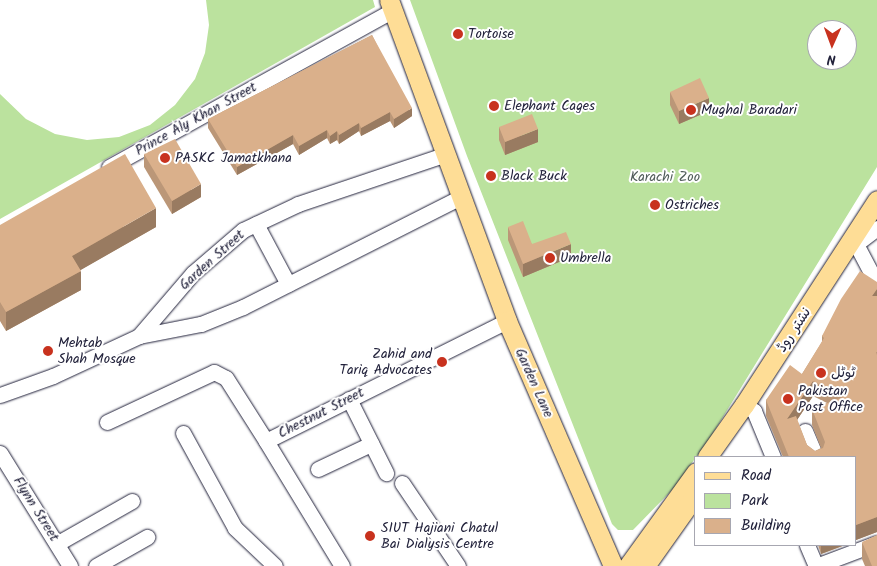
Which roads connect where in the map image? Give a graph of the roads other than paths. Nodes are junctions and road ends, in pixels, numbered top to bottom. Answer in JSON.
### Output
{"nodes":[{"id":1,"x":390,"y":5,"type":"edge"},
{"id":2,"x":444,"y":155,"type":"junction"},
{"id":3,"x":94,"y":175,"type":"edge"},
{"id":4,"x":461,"y":197,"type":"junction"},
{"id":5,"x":877,"y":200,"type":"edge"},
{"id":6,"x":877,"y":212,"type":"edge"},
{"id":7,"x":256,"y":224,"type":"junction"},
{"id":8,"x":877,"y":228,"type":"edge"},
{"id":9,"x":856,"y":244,"type":"junction"},
{"id":10,"x":288,"y":284,"type":"junction"},
{"id":11,"x":877,"y":284,"type":"edge"},
{"id":12,"x":507,"y":321,"type":"junction"},
{"id":13,"x":139,"y":336,"type":"junction"},
{"id":14,"x":0,"y":396,"type":"edge"},
{"id":15,"x":349,"y":400,"type":"junction"},
{"id":16,"x":749,"y":408,"type":"junction"},
{"id":17,"x":107,"y":422,"type":"dead end"},
{"id":18,"x":805,"y":430,"type":"dead end"},
{"id":19,"x":183,"y":434,"type":"dead end"},
{"id":20,"x":266,"y":441,"type":"junction"},
{"id":21,"x":371,"y":444,"type":"junction"},
{"id":22,"x":0,"y":453,"type":"edge"},
{"id":23,"x":708,"y":456,"type":"edge"},
{"id":24,"x":723,"y":456,"type":"edge"},
{"id":25,"x":773,"y":456,"type":"edge"},
{"id":26,"x":816,"y":456,"type":"edge"},
{"id":27,"x":318,"y":469,"type":"dead end"},
{"id":28,"x":386,"y":473,"type":"dead end"},
{"id":29,"x":694,"y":475,"type":"edge"},
{"id":30,"x":402,"y":483,"type":"dead end"},
{"id":31,"x":694,"y":497,"type":"edge"},
{"id":32,"x":132,"y":500,"type":"dead end"},
{"id":33,"x":147,"y":537,"type":"dead end"},
{"id":34,"x":58,"y":543,"type":"junction"},
{"id":35,"x":877,"y":543,"type":"edge"},
{"id":36,"x":808,"y":546,"type":"edge"},
{"id":37,"x":855,"y":554,"type":"edge"},
{"id":38,"x":67,"y":565,"type":"edge"},
{"id":39,"x":96,"y":566,"type":"edge"},
{"id":40,"x":275,"y":566,"type":"edge"},
{"id":41,"x":342,"y":566,"type":"edge"},
{"id":42,"x":458,"y":566,"type":"edge"},
{"id":43,"x":613,"y":566,"type":"edge"},
{"id":44,"x":628,"y":566,"type":"edge"},
{"id":45,"x":645,"y":566,"type":"edge"},
{"id":46,"x":816,"y":566,"type":"edge"}],
"edges":[{"from":1,"to":2,"type":"main road","name":"Garden Lane"},
{"from":1,"to":3,"type":"street","name":"Prince Aly Khan Street"},
{"from":2,"to":4,"type":"main road","name":"Garden Lane"},
{"from":2,"to":7,"type":"street","name":"Garden Street"},
{"from":4,"to":10,"type":"street"},
{"from":4,"to":12,"type":"main road","name":"Garden Lane"},
{"from":5,"to":16,"type":"main road","name":"نشتر روڈ"},
{"from":6,"to":9,"type":"main road","name":"نشتر روڈ"},
{"from":7,"to":10,"type":"street"},
{"from":7,"to":13,"type":"street","name":"Garden Street"},
{"from":8,"to":9,"type":"street"},
{"from":9,"to":11,"type":"street"},
{"from":9,"to":16,"type":"main road","name":"نشتر روڈ"},
{"from":10,"to":13,"type":"street"},
{"from":12,"to":15,"type":"street","name":"Chestnut Street"},
{"from":12,"to":43,"type":"main road","name":"Garden Lane"},
{"from":13,"to":14,"type":"street","name":"Garden Street"},
{"from":15,"to":20,"type":"street","name":"Chestnut Street"},
{"from":15,"to":21,"type":"street"},
{"from":16,"to":23,"type":"main road","name":"نشتر روڈ"},
{"from":16,"to":24,"type":"main road","name":"نشتر روڈ"},
{"from":16,"to":25,"type":"street"},
{"from":17,"to":20,"type":"street"},
{"from":18,"to":26,"type":"street"},
{"from":19,"to":40,"type":"street"},
{"from":20,"to":41,"type":"street","name":"Chestnut Street"},
{"from":21,"to":27,"type":"street"},
{"from":21,"to":28,"type":"street"},
{"from":22,"to":34,"type":"street","name":"Flynn Street"},
{"from":29,"to":44,"type":"main road"},
{"from":30,"to":42,"type":"street"},
{"from":31,"to":45,"type":"main road"},
{"from":32,"to":34,"type":"street"},
{"from":33,"to":39,"type":"street"},
{"from":34,"to":38,"type":"street","name":"Flynn Street"},
{"from":35,"to":37,"type":"street"},
{"from":36,"to":46,"type":"street"},
{"from":37,"to":46,"type":"street"}]}
